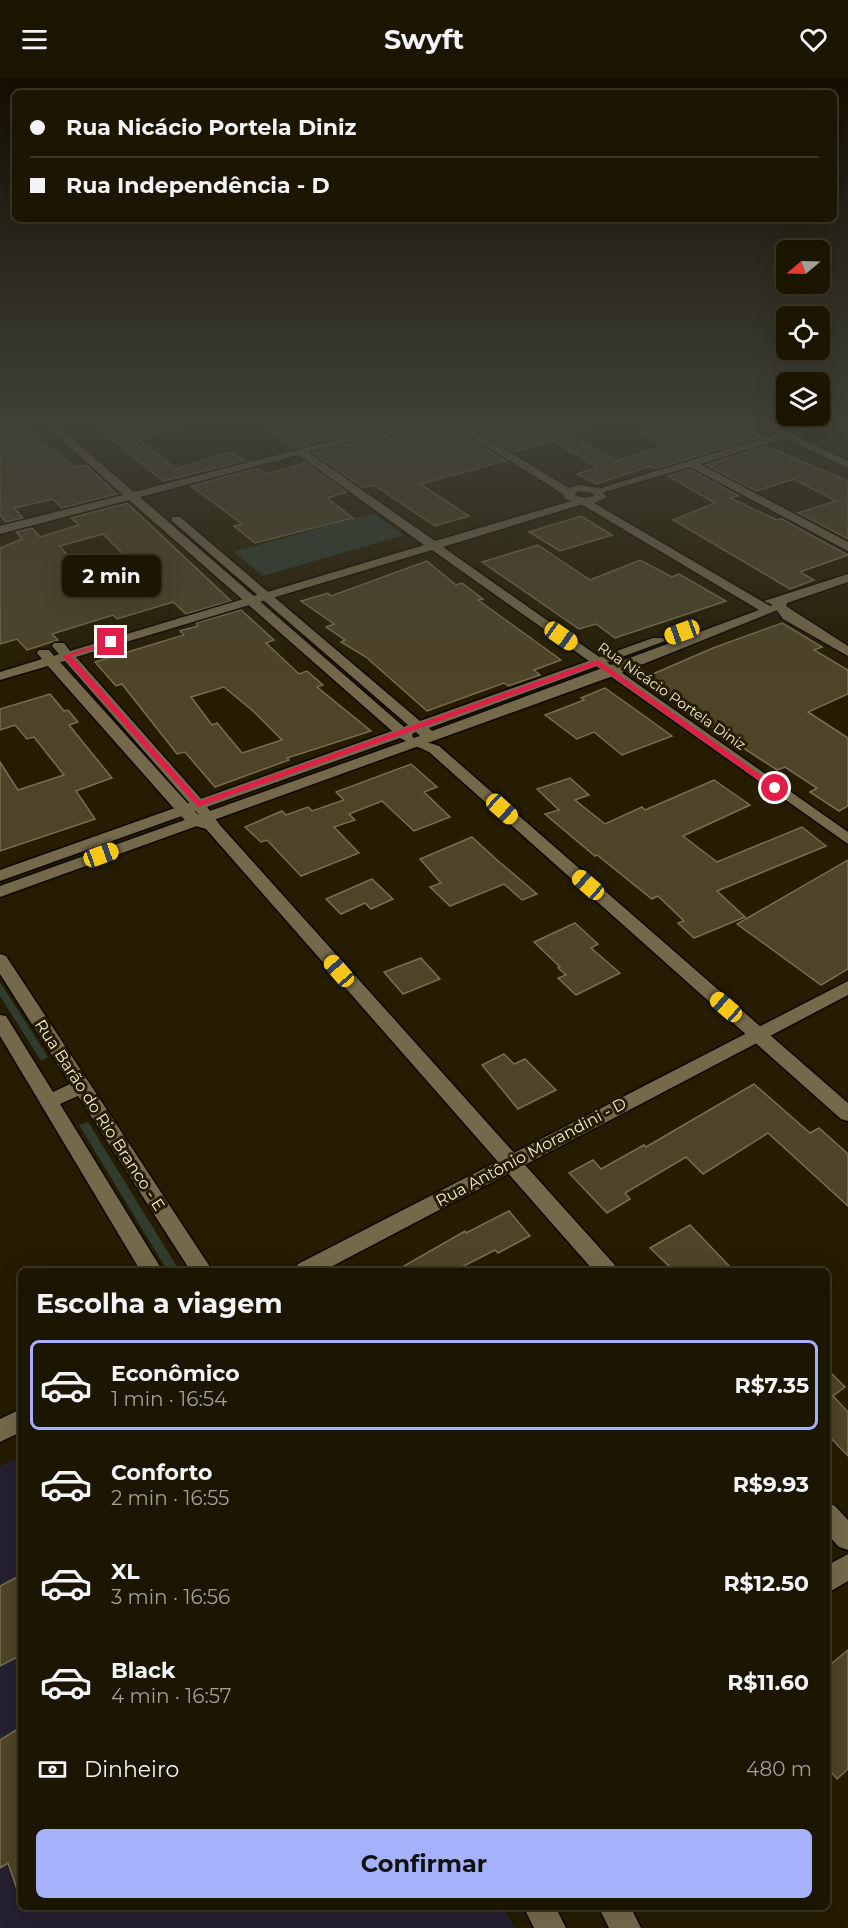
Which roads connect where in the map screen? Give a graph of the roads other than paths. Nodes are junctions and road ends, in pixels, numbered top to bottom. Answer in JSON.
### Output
{"nodes":[{"id":1,"x":83,"y":508,"type":"edge"},
{"id":2,"x":146,"y":508,"type":"edge"},
{"id":3,"x":161,"y":508,"type":"edge"},
{"id":4,"x":381,"y":508,"type":"edge"},
{"id":5,"x":530,"y":508,"type":"edge"},
{"id":6,"x":555,"y":508,"type":"edge"},
{"id":7,"x":594,"y":508,"type":"edge"},
{"id":8,"x":620,"y":508,"type":"edge"},
{"id":9,"x":776,"y":508,"type":"edge"},
{"id":10,"x":491,"y":523,"type":"junction"},
{"id":11,"x":0,"y":530,"type":"edge"},
{"id":12,"x":428,"y":542,"type":"junction"},
{"id":13,"x":848,"y":547,"type":"edge"},
{"id":14,"x":848,"y":578,"type":"edge"},
{"id":15,"x":253,"y":594,"type":"junction"},
{"id":16,"x":774,"y":607,"type":"junction"},
{"id":17,"x":63,"y":651,"type":"junction"},
{"id":18,"x":848,"y":652,"type":"edge"},
{"id":19,"x":46,"y":656,"type":"junction"},
{"id":20,"x":338,"y":657,"type":"junction"},
{"id":21,"x":321,"y":662,"type":"junction"},
{"id":22,"x":598,"y":662,"type":"junction"},
{"id":23,"x":0,"y":664,"type":"edge"},
{"id":24,"x":611,"y":672,"type":"junction"},
{"id":25,"x":0,"y":675,"type":"edge"},
{"id":26,"x":126,"y":723,"type":"junction"},
{"id":27,"x":111,"y":728,"type":"junction"},
{"id":28,"x":419,"y":737,"type":"junction"},
{"id":29,"x":183,"y":810,"type":"junction"},
{"id":30,"x":203,"y":817,"type":"junction"},
{"id":31,"x":848,"y":839,"type":"edge"},
{"id":32,"x":96,"y":849,"type":"junction"},
{"id":33,"x":0,"y":876,"type":"edge"},
{"id":34,"x":0,"y":892,"type":"edge"},
{"id":35,"x":0,"y":960,"type":"edge"},
{"id":36,"x":848,"y":987,"type":"edge"},
{"id":37,"x":0,"y":1021,"type":"edge"},
{"id":38,"x":757,"y":1034,"type":"junction"},
{"id":39,"x":82,"y":1087,"type":"junction"},
{"id":40,"x":49,"y":1101,"type":"junction"},
{"id":41,"x":848,"y":1114,"type":"edge"},
{"id":42,"x":509,"y":1164,"type":"junction"},
{"id":43,"x":150,"y":1268,"type":"edge"},
{"id":44,"x":200,"y":1268,"type":"edge"},
{"id":45,"x":310,"y":1268,"type":"edge"},
{"id":46,"x":604,"y":1268,"type":"edge"},
{"id":47,"x":18,"y":1422,"type":"edge"},
{"id":48,"x":0,"y":1431,"type":"edge"},
{"id":49,"x":830,"y":1518,"type":"edge"},
{"id":50,"x":848,"y":1538,"type":"edge"},
{"id":51,"x":848,"y":1566,"type":"edge"},
{"id":52,"x":830,"y":1579,"type":"edge"},
{"id":53,"x":540,"y":1910,"type":"edge"},
{"id":54,"x":615,"y":1910,"type":"edge"},
{"id":55,"x":551,"y":1928,"type":"edge"},
{"id":56,"x":626,"y":1928,"type":"edge"}],
"edges":[{"from":1,"to":11,"type":"street"},
{"from":2,"to":15,"type":"street"},
{"from":3,"to":15,"type":"street"},
{"from":4,"to":12,"type":"street","name":"Rua Nicácio Portela Diniz"},
{"from":5,"to":10,"type":"street"},
{"from":6,"to":10,"type":"street"},
{"from":7,"to":16,"type":"street"},
{"from":8,"to":16,"type":"street"},
{"from":9,"to":13,"type":"street"},
{"from":10,"to":12,"type":"street"},
{"from":12,"to":15,"type":"street"},
{"from":12,"to":22,"type":"street","name":"Rua Nicácio Portela Diniz"},
{"from":14,"to":16,"type":"street"},
{"from":15,"to":17,"type":"street"},
{"from":15,"to":20,"type":"street"},
{"from":15,"to":21,"type":"street"},
{"from":16,"to":18,"type":"street"},
{"from":16,"to":22,"type":"street"},
{"from":16,"to":24,"type":"street"},
{"from":17,"to":19,"type":"street"},
{"from":17,"to":26,"type":"street"},
{"from":19,"to":23,"type":"street"},
{"from":19,"to":25,"type":"street"},
{"from":19,"to":27,"type":"street"},
{"from":20,"to":21,"type":"street"},
{"from":20,"to":28,"type":"street"},
{"from":21,"to":28,"type":"street"},
{"from":22,"to":24,"type":"street","name":"Rua Nicácio Portela Diniz"},
{"from":22,"to":28,"type":"street"},
{"from":24,"to":28,"type":"street"},
{"from":24,"to":31,"type":"street","name":"Rua Nicácio Portela Diniz"},
{"from":26,"to":27,"type":"street"},
{"from":26,"to":30,"type":"street"},
{"from":27,"to":29,"type":"street"},
{"from":28,"to":30,"type":"street"},
{"from":28,"to":38,"type":"street"},
{"from":29,"to":30,"type":"street"},
{"from":29,"to":32,"type":"street"},
{"from":30,"to":32,"type":"street"},
{"from":30,"to":42,"type":"street"},
{"from":32,"to":33,"type":"street"},
{"from":32,"to":34,"type":"street"},
{"from":35,"to":39,"type":"street","name":"Rua Barão do Rio Branco - E"},
{"from":36,"to":38,"type":"street","name":"Rua Antônio Morandini - D"},
{"from":37,"to":40,"type":"street","name":"Rua Barão do Rio Branco - E"},
{"from":38,"to":41,"type":"street"},
{"from":38,"to":42,"type":"street","name":"Rua Antônio Morandini - D"},
{"from":39,"to":40,"type":"street"},
{"from":39,"to":44,"type":"street","name":"Rua Barão do Rio Branco - E"},
{"from":40,"to":43,"type":"street","name":"Rua Barão do Rio Branco - E"},
{"from":42,"to":45,"type":"street","name":"Rua Antônio Morandini - D"},
{"from":42,"to":46,"type":"street"},
{"from":47,"to":48,"type":"street"},
{"from":49,"to":50,"type":"street"},
{"from":51,"to":52,"type":"street"},
{"from":53,"to":55,"type":"street"},
{"from":54,"to":56,"type":"street"}]}
